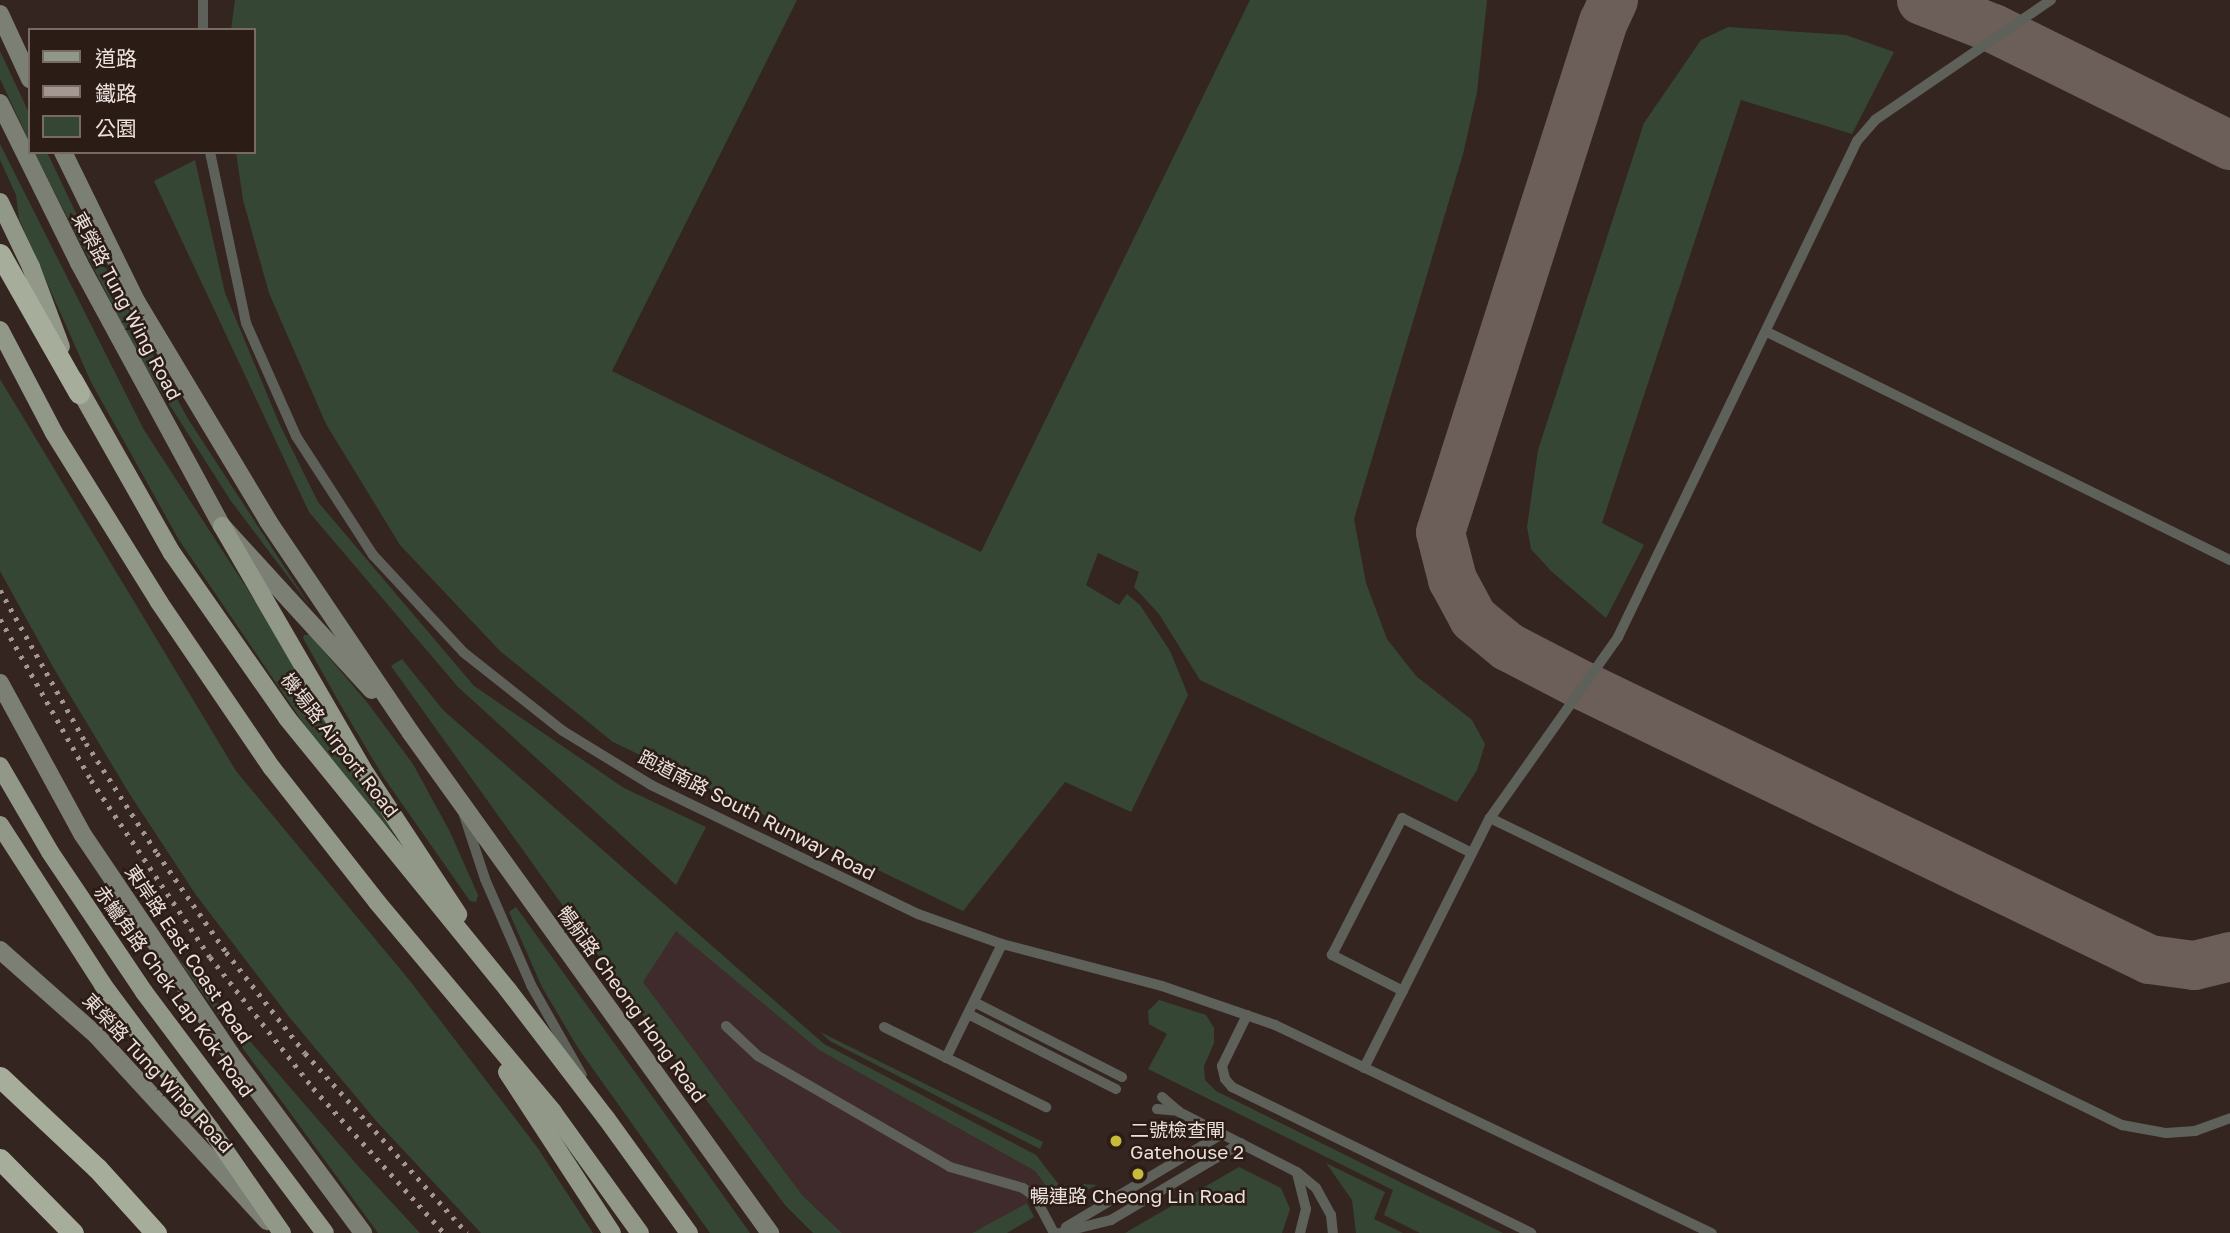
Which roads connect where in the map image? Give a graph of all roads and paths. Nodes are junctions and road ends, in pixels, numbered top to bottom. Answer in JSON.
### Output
{"nodes":[{"id":1,"x":203,"y":0,"type":"edge"},
{"id":2,"x":2051,"y":0,"type":"edge"},
{"id":3,"x":0,"y":14,"type":"edge"},
{"id":4,"x":203,"y":28,"type":"edge"},
{"id":5,"x":28,"y":75,"type":"edge"},
{"id":6,"x":0,"y":103,"type":"edge"},
{"id":7,"x":64,"y":154,"type":"edge"},
{"id":8,"x":210,"y":154,"type":"edge"},
{"id":9,"x":0,"y":202,"type":"edge"},
{"id":10,"x":0,"y":254,"type":"edge"},
{"id":11,"x":0,"y":330,"type":"edge"},
{"id":12,"x":1767,"y":332,"type":"junction"},
{"id":13,"x":79,"y":393,"type":"junction"},
{"id":14,"x":222,"y":526,"type":"junction"},
{"id":15,"x":2230,"y":560,"type":"edge"},
{"id":16,"x":0,"y":684,"type":"edge"},
{"id":17,"x":411,"y":733,"type":"junction"},
{"id":18,"x":0,"y":766,"type":"edge"},
{"id":19,"x":459,"y":802,"type":"junction"},
{"id":20,"x":1490,"y":818,"type":"junction"},
{"id":21,"x":0,"y":825,"type":"edge"},
{"id":22,"x":1472,"y":853,"type":"junction"},
{"id":23,"x":1002,"y":944,"type":"junction"},
{"id":24,"x":0,"y":950,"type":"edge"},
{"id":25,"x":508,"y":990,"type":"junction"},
{"id":26,"x":1403,"y":991,"type":"junction"},
{"id":27,"x":974,"y":1002,"type":"junction"},
{"id":28,"x":968,"y":1014,"type":"junction"},
{"id":29,"x":1247,"y":1015,"type":"junction"},
{"id":30,"x":726,"y":1026,"type":"dead end"},
{"id":31,"x":884,"y":1027,"type":"dead end"},
{"id":32,"x":481,"y":1028,"type":"junction"},
{"id":33,"x":946,"y":1058,"type":"junction"},
{"id":34,"x":1364,"y":1068,"type":"junction"},
{"id":35,"x":0,"y":1077,"type":"edge"},
{"id":36,"x":1122,"y":1077,"type":"dead end"},
{"id":37,"x":1116,"y":1090,"type":"dead end"},
{"id":38,"x":1163,"y":1097,"type":"dead end"},
{"id":39,"x":1046,"y":1107,"type":"dead end"},
{"id":40,"x":1157,"y":1109,"type":"dead end"},
{"id":41,"x":1179,"y":1111,"type":"junction"},
{"id":42,"x":606,"y":1118,"type":"junction"},
{"id":43,"x":2230,"y":1118,"type":"edge"},
{"id":44,"x":1222,"y":1134,"type":"junction"},
{"id":45,"x":1241,"y":1143,"type":"junction"},
{"id":46,"x":0,"y":1159,"type":"edge"},
{"id":47,"x":1297,"y":1172,"type":"junction"},
{"id":48,"x":770,"y":1231,"type":"edge"},
{"id":49,"x":73,"y":1233,"type":"edge"},
{"id":50,"x":156,"y":1233,"type":"edge"},
{"id":51,"x":280,"y":1233,"type":"edge"},
{"id":52,"x":325,"y":1233,"type":"edge"},
{"id":53,"x":363,"y":1233,"type":"edge"},
{"id":54,"x":612,"y":1233,"type":"edge"},
{"id":55,"x":640,"y":1233,"type":"edge"},
{"id":56,"x":689,"y":1233,"type":"edge"},
{"id":57,"x":1057,"y":1233,"type":"edge"},
{"id":58,"x":1300,"y":1233,"type":"edge"},
{"id":59,"x":1333,"y":1233,"type":"edge"},
{"id":60,"x":1531,"y":1233,"type":"edge"},
{"id":61,"x":1712,"y":1233,"type":"edge"}],
"edges":[{"from":1,"to":4,"type":"lane"},
{"from":2,"to":12,"type":"lane"},
{"from":3,"to":5,"type":"street"},
{"from":6,"to":14,"type":"street","name":"東榮路 Tung Wing Road"},
{"from":7,"to":17,"type":"street"},
{"from":8,"to":23,"type":"lane","name":"跑道南路 South Runway Road"},
{"from":9,"to":13,"type":"main road"},
{"from":10,"to":13,"type":"highway","name":"機場路 Airport Road"},
{"from":11,"to":32,"type":"main road"},
{"from":12,"to":15,"type":"lane"},
{"from":12,"to":20,"type":"lane"},
{"from":13,"to":25,"type":"main road","name":"機場路 Airport Road"},
{"from":14,"to":17,"type":"street","name":"東榮路 Tung Wing Road"},
{"from":14,"to":25,"type":"main road"},
{"from":16,"to":53,"type":"street","name":"東岸路 East Coast Road"},
{"from":17,"to":19,"type":"street"},
{"from":18,"to":52,"type":"main road","name":"赤鱲角路 Chek Lap Kok Road"},
{"from":19,"to":42,"type":"lane"},
{"from":19,"to":48,"type":"street","name":"暢航路 Cheong Hong Road"},
{"from":20,"to":22,"type":"lane"},
{"from":20,"to":43,"type":"lane"},
{"from":21,"to":51,"type":"main road"},
{"from":22,"to":26,"type":"lane"},
{"from":22,"to":26,"type":"lane"},
{"from":23,"to":27,"type":"lane"},
{"from":23,"to":29,"type":"lane","name":"跑道南路 South Runway Road"},
{"from":24,"to":51,"type":"street","name":"東榮路 Tung Wing Road"},
{"from":25,"to":42,"type":"main road","name":"機場路 Airport Road"},
{"from":26,"to":34,"type":"lane"},
{"from":27,"to":28,"type":"lane"},
{"from":27,"to":36,"type":"lane"},
{"from":28,"to":33,"type":"lane"},
{"from":28,"to":37,"type":"lane"},
{"from":29,"to":34,"type":"lane","name":"跑道南路 South Runway Road"},
{"from":29,"to":60,"type":"lane"},
{"from":30,"to":57,"type":"lane"},
{"from":31,"to":33,"type":"lane"},
{"from":32,"to":54,"type":"main road"},
{"from":32,"to":55,"type":"main road"},
{"from":33,"to":39,"type":"lane"},
{"from":34,"to":61,"type":"lane","name":"跑道南路 South Runway Road"},
{"from":35,"to":50,"type":"highway"},
{"from":38,"to":41,"type":"lane"},
{"from":40,"to":41,"type":"lane"},
{"from":41,"to":44,"type":"lane"},
{"from":42,"to":56,"type":"main road","name":"機場路 Airport Road"},
{"from":44,"to":45,"type":"lane"},
{"from":44,"to":57,"type":"lane"},
{"from":45,"to":47,"type":"lane"},
{"from":45,"to":57,"type":"lane"},
{"from":46,"to":49,"type":"highway"},
{"from":47,"to":58,"type":"lane"},
{"from":47,"to":59,"type":"lane"}]}
